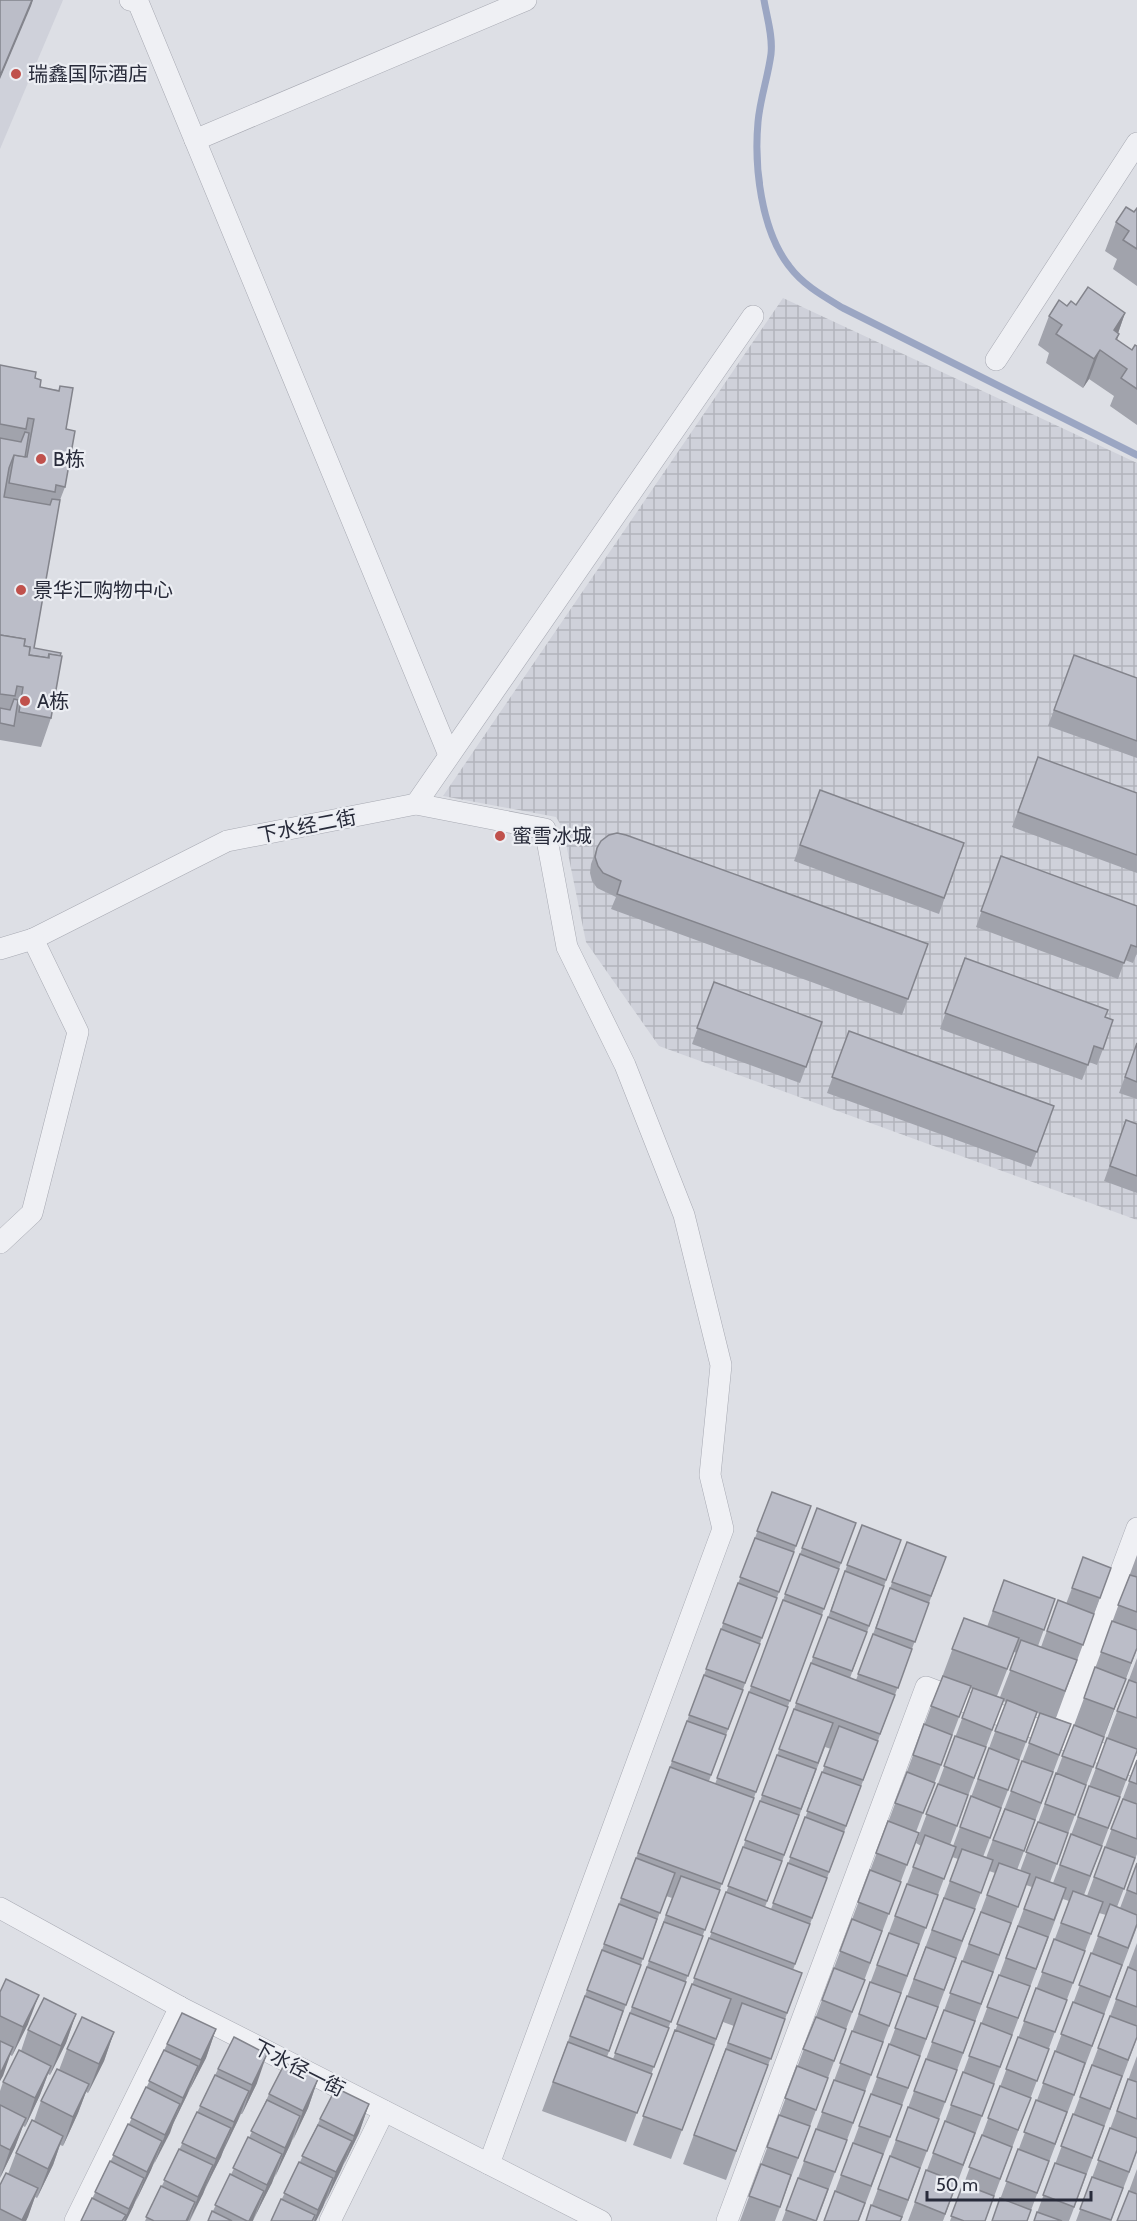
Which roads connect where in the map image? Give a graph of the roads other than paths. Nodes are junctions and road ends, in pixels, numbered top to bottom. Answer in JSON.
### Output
{"nodes":[{"id":1,"x":130,"y":0,"type":"edge"},
{"id":2,"x":525,"y":0,"type":"edge"},
{"id":3,"x":195,"y":140,"type":"junction"},
{"id":4,"x":1137,"y":143,"type":"edge"},
{"id":5,"x":753,"y":316,"type":"dead end"},
{"id":6,"x":996,"y":360,"type":"dead end"},
{"id":7,"x":449,"y":755,"type":"junction"},
{"id":8,"x":416,"y":804,"type":"junction"},
{"id":9,"x":33,"y":939,"type":"junction"},
{"id":10,"x":0,"y":949,"type":"edge"},
{"id":11,"x":0,"y":1244,"type":"edge"},
{"id":12,"x":1137,"y":1528,"type":"edge"},
{"id":13,"x":1059,"y":1737,"type":"junction"},
{"id":14,"x":1137,"y":1767,"type":"edge"},
{"id":15,"x":0,"y":1908,"type":"edge"},
{"id":16,"x":180,"y":2007,"type":"junction"},
{"id":17,"x":384,"y":2111,"type":"junction"},
{"id":18,"x":489,"y":2164,"type":"junction"},
{"id":19,"x":75,"y":2221,"type":"edge"},
{"id":20,"x":330,"y":2221,"type":"edge"},
{"id":21,"x":601,"y":2221,"type":"edge"},
{"id":22,"x":728,"y":2221,"type":"edge"}],
"edges":[{"from":1,"to":3,"type":"street"},
{"from":2,"to":3,"type":"street"},
{"from":3,"to":7,"type":"street"},
{"from":4,"to":6,"type":"street"},
{"from":5,"to":7,"type":"street"},
{"from":7,"to":8,"type":"street"},
{"from":8,"to":9,"type":"street","name":"下水经二街"},
{"from":8,"to":18,"type":"street","name":"下水经二街"},
{"from":9,"to":10,"type":"street","name":"下水经二街"},
{"from":9,"to":11,"type":"street"},
{"from":12,"to":13,"type":"street"},
{"from":13,"to":14,"type":"street"},
{"from":13,"to":22,"type":"street"},
{"from":15,"to":16,"type":"street","name":"下水径一街"},
{"from":16,"to":17,"type":"street","name":"下水径一街"},
{"from":16,"to":19,"type":"street"},
{"from":17,"to":18,"type":"street","name":"下水径一街"},
{"from":17,"to":20,"type":"street"},
{"from":18,"to":21,"type":"street","name":"下水径一街"}]}
